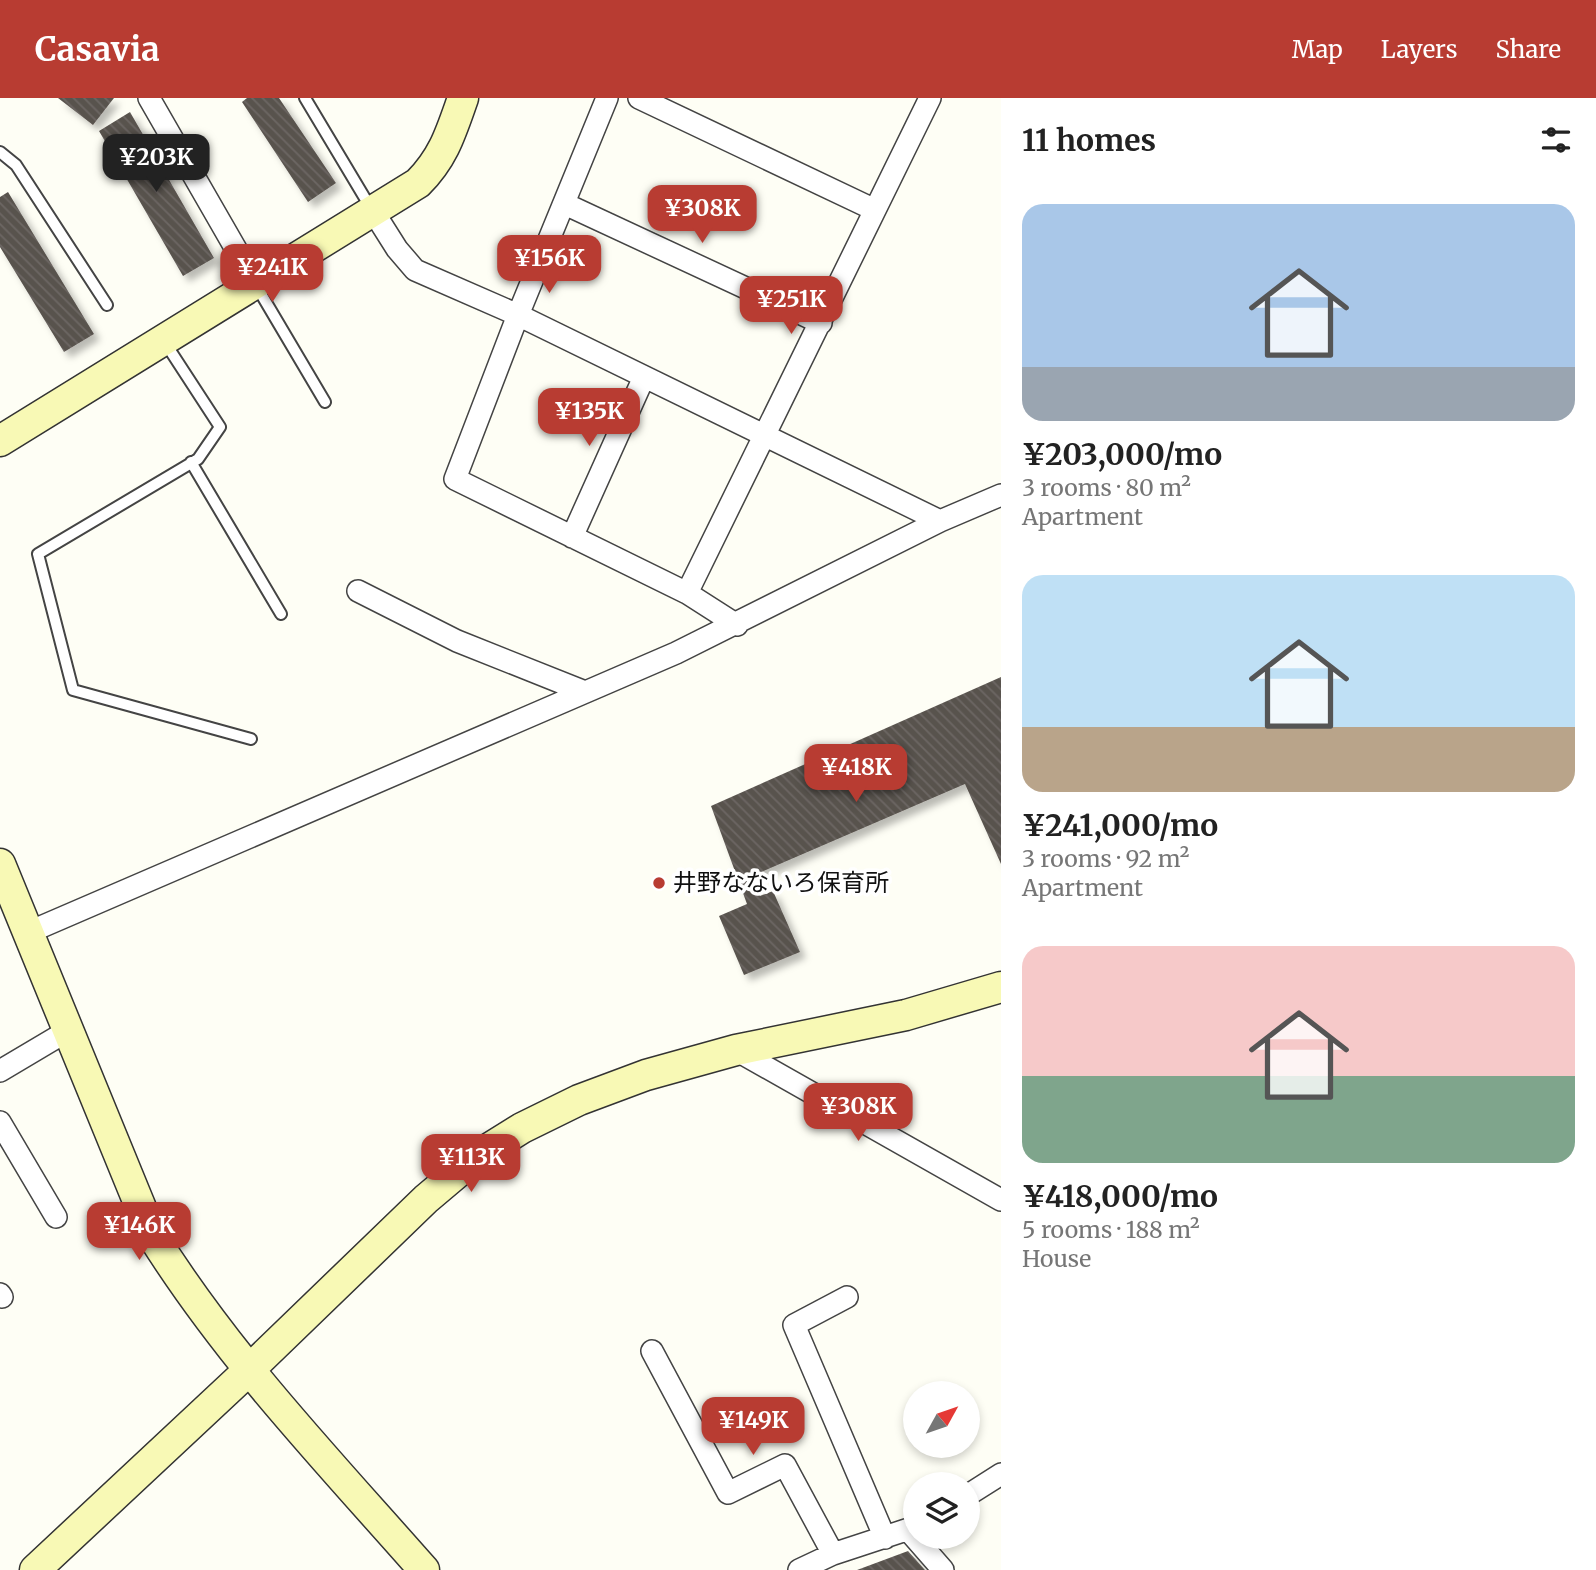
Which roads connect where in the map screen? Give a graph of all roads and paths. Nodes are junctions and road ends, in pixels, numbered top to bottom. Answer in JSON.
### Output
{"nodes":[{"id":1,"x":149,"y":98,"type":"edge"},
{"id":2,"x":305,"y":98,"type":"edge"},
{"id":3,"x":463,"y":98,"type":"edge"},
{"id":4,"x":607,"y":98,"type":"edge"},
{"id":5,"x":639,"y":98,"type":"edge"},
{"id":6,"x":930,"y":98,"type":"edge"},
{"id":7,"x":0,"y":152,"type":"edge"},
{"id":8,"x":565,"y":204,"type":"junction"},
{"id":9,"x":875,"y":210,"type":"junction"},
{"id":10,"x":373,"y":211,"type":"junction"},
{"id":11,"x":256,"y":284,"type":"junction"},
{"id":12,"x":107,"y":304,"type":"dead end"},
{"id":13,"x":518,"y":315,"type":"junction"},
{"id":14,"x":821,"y":324,"type":"junction"},
{"id":15,"x":163,"y":340,"type":"junction"},
{"id":16,"x":644,"y":377,"type":"junction"},
{"id":17,"x":325,"y":402,"type":"dead end"},
{"id":18,"x":765,"y":436,"type":"junction"},
{"id":19,"x":0,"y":441,"type":"edge"},
{"id":20,"x":191,"y":463,"type":"junction"},
{"id":21,"x":1001,"y":495,"type":"edge"},
{"id":22,"x":940,"y":521,"type":"junction"},
{"id":23,"x":572,"y":537,"type":"junction"},
{"id":24,"x":358,"y":591,"type":"dead end"},
{"id":25,"x":687,"y":593,"type":"junction"},
{"id":26,"x":281,"y":614,"type":"dead end"},
{"id":27,"x":737,"y":625,"type":"junction"},
{"id":28,"x":585,"y":692,"type":"junction"},
{"id":29,"x":251,"y":739,"type":"dead end"},
{"id":30,"x":0,"y":864,"type":"edge"},
{"id":31,"x":27,"y":933,"type":"junction"},
{"id":32,"x":1001,"y":987,"type":"edge"},
{"id":33,"x":69,"y":1030,"type":"junction"},
{"id":34,"x":736,"y":1050,"type":"junction"},
{"id":35,"x":0,"y":1071,"type":"edge"},
{"id":36,"x":0,"y":1122,"type":"edge"},
{"id":37,"x":1001,"y":1200,"type":"edge"},
{"id":38,"x":56,"y":1217,"type":"dead end"},
{"id":39,"x":847,"y":1297,"type":"dead end"},
{"id":40,"x":652,"y":1350,"type":"dead end"},
{"id":41,"x":249,"y":1370,"type":"junction"},
{"id":42,"x":1001,"y":1474,"type":"edge"},
{"id":43,"x":980,"y":1487,"type":"edge"},
{"id":44,"x":903,"y":1532,"type":"edge"},
{"id":45,"x":885,"y":1538,"type":"junction"},
{"id":46,"x":927,"y":1549,"type":"edge"},
{"id":47,"x":833,"y":1554,"type":"junction"},
{"id":48,"x":35,"y":1570,"type":"edge"},
{"id":49,"x":424,"y":1570,"type":"edge"},
{"id":50,"x":799,"y":1570,"type":"edge"},
{"id":51,"x":943,"y":1570,"type":"edge"}],
"edges":[{"from":1,"to":11,"type":"street"},
{"from":2,"to":10,"type":"lane"},
{"from":3,"to":10,"type":"street"},
{"from":4,"to":8,"type":"street"},
{"from":5,"to":9,"type":"street"},
{"from":6,"to":9,"type":"street"},
{"from":7,"to":12,"type":"lane"},
{"from":8,"to":13,"type":"street"},
{"from":8,"to":14,"type":"street"},
{"from":9,"to":14,"type":"street"},
{"from":10,"to":11,"type":"street"},
{"from":10,"to":13,"type":"street"},
{"from":11,"to":15,"type":"street"},
{"from":11,"to":17,"type":"lane"},
{"from":13,"to":16,"type":"street"},
{"from":13,"to":23,"type":"street"},
{"from":14,"to":18,"type":"street"},
{"from":15,"to":19,"type":"street"},
{"from":15,"to":20,"type":"lane"},
{"from":16,"to":18,"type":"street"},
{"from":16,"to":23,"type":"street"},
{"from":18,"to":22,"type":"street"},
{"from":18,"to":25,"type":"street"},
{"from":20,"to":26,"type":"lane"},
{"from":20,"to":29,"type":"lane"},
{"from":21,"to":22,"type":"street"},
{"from":22,"to":27,"type":"street"},
{"from":23,"to":25,"type":"street"},
{"from":24,"to":28,"type":"street"},
{"from":25,"to":27,"type":"street"},
{"from":27,"to":28,"type":"street"},
{"from":28,"to":31,"type":"street"},
{"from":30,"to":31,"type":"street"},
{"from":31,"to":33,"type":"street"},
{"from":32,"to":34,"type":"street"},
{"from":33,"to":35,"type":"street"},
{"from":33,"to":41,"type":"street"},
{"from":34,"to":37,"type":"street"},
{"from":34,"to":41,"type":"street"},
{"from":36,"to":38,"type":"street"},
{"from":39,"to":45,"type":"street"},
{"from":40,"to":47,"type":"street"},
{"from":41,"to":48,"type":"street"},
{"from":41,"to":49,"type":"street"},
{"from":42,"to":43,"type":"street"},
{"from":44,"to":45,"type":"street"},
{"from":45,"to":47,"type":"street"},
{"from":46,"to":51,"type":"street"},
{"from":47,"to":50,"type":"street"}]}
